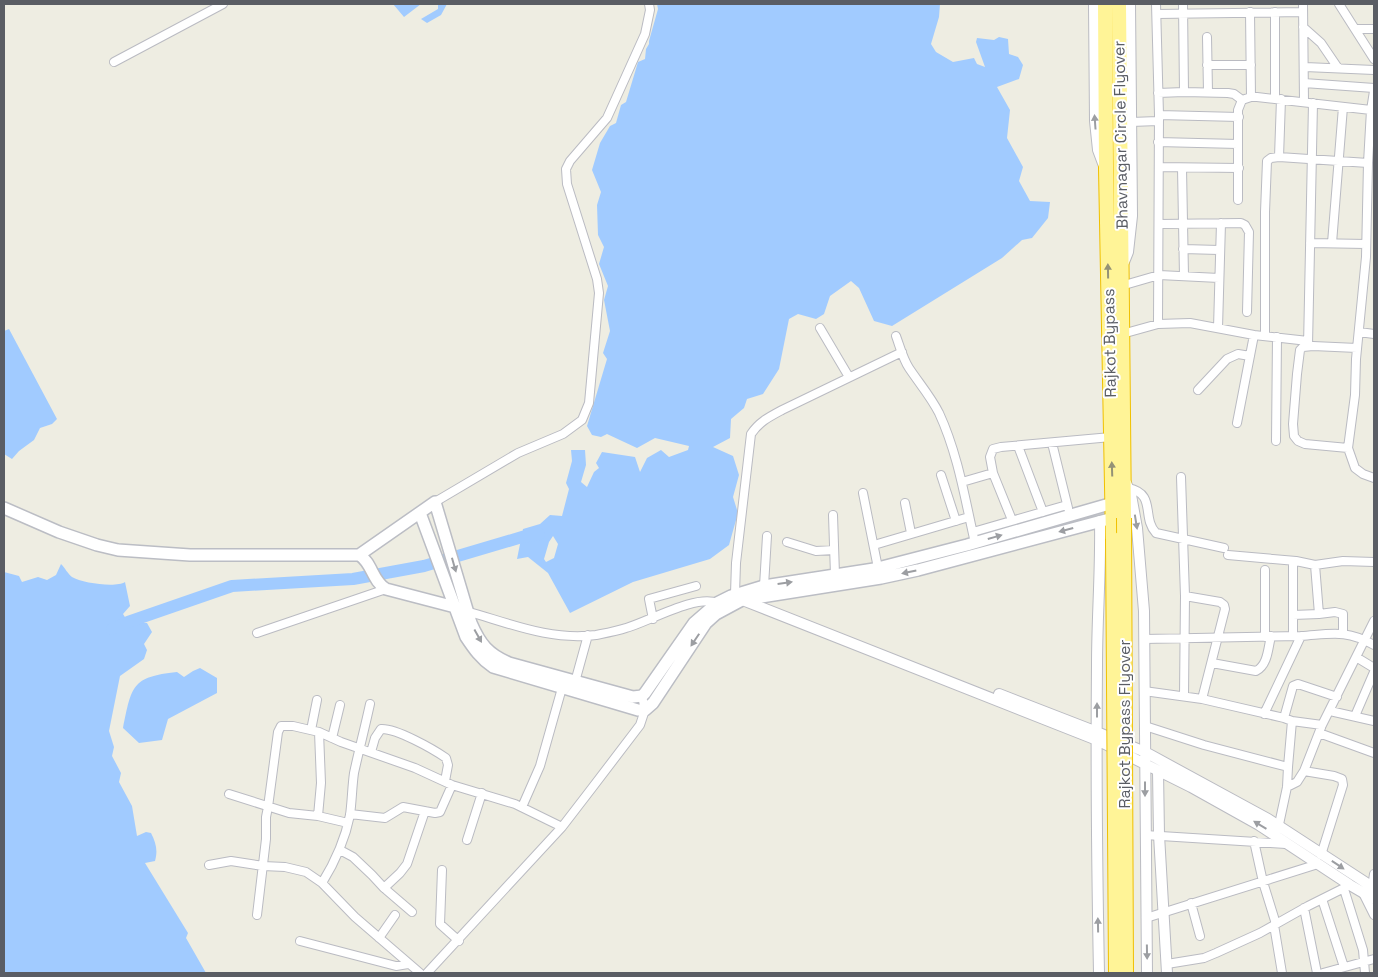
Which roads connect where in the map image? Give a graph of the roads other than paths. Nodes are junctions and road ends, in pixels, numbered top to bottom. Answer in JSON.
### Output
{"nodes":[{"id":1,"x":223,"y":4,"type":"edge"},
{"id":2,"x":649,"y":4,"type":"edge"},
{"id":3,"x":1094,"y":4,"type":"edge"},
{"id":4,"x":1104,"y":4,"type":"edge"},
{"id":5,"x":1118,"y":4,"type":"edge"},
{"id":6,"x":1130,"y":4,"type":"edge"},
{"id":7,"x":1156,"y":4,"type":"edge"},
{"id":8,"x":1182,"y":4,"type":"edge"},
{"id":9,"x":1226,"y":4,"type":"edge"},
{"id":10,"x":1339,"y":4,"type":"edge"},
{"id":11,"x":1259,"y":8,"type":"edge"},
{"id":12,"x":1303,"y":8,"type":"edge"},
{"id":13,"x":1250,"y":12,"type":"junction"},
{"id":14,"x":1275,"y":12,"type":"junction"},
{"id":15,"x":1226,"y":13,"type":"junction"},
{"id":16,"x":1156,"y":14,"type":"junction"},
{"id":17,"x":1182,"y":14,"type":"junction"},
{"id":18,"x":1303,"y":27,"type":"junction"},
{"id":19,"x":1356,"y":29,"type":"junction"},
{"id":20,"x":1374,"y":29,"type":"edge"},
{"id":21,"x":1207,"y":37,"type":"dead end"},
{"id":22,"x":1374,"y":59,"type":"edge"},
{"id":23,"x":114,"y":62,"type":"dead end"},
{"id":24,"x":1251,"y":64,"type":"junction"},
{"id":25,"x":1207,"y":65,"type":"junction"},
{"id":26,"x":1305,"y":67,"type":"junction"},
{"id":27,"x":1338,"y":68,"type":"junction"},
{"id":28,"x":1374,"y":70,"type":"edge"},
{"id":29,"x":1304,"y":83,"type":"junction"},
{"id":30,"x":1374,"y":89,"type":"edge"},
{"id":31,"x":1184,"y":92,"type":"junction"},
{"id":32,"x":1208,"y":92,"type":"junction"},
{"id":33,"x":1158,"y":93,"type":"junction"},
{"id":34,"x":1251,"y":97,"type":"junction"},
{"id":35,"x":1278,"y":99,"type":"junction"},
{"id":36,"x":1242,"y":100,"type":"junction"},
{"id":37,"x":1304,"y":102,"type":"junction"},
{"id":38,"x":1313,"y":103,"type":"junction"},
{"id":39,"x":1342,"y":107,"type":"junction"},
{"id":40,"x":1371,"y":110,"type":"junction"},
{"id":41,"x":1239,"y":117,"type":"junction"},
{"id":42,"x":1158,"y":118,"type":"junction"},
{"id":43,"x":1131,"y":122,"type":"junction"},
{"id":44,"x":1158,"y":142,"type":"junction"},
{"id":45,"x":1238,"y":144,"type":"junction"},
{"id":46,"x":1279,"y":157,"type":"junction"},
{"id":47,"x":1311,"y":160,"type":"junction"},
{"id":48,"x":1339,"y":162,"type":"junction"},
{"id":49,"x":1368,"y":163,"type":"junction"},
{"id":50,"x":1159,"y":167,"type":"junction"},
{"id":51,"x":1182,"y":168,"type":"junction"},
{"id":52,"x":1238,"y":168,"type":"junction"},
{"id":53,"x":1106,"y":169,"type":"junction"},
{"id":54,"x":1238,"y":200,"type":"dead end"},
{"id":55,"x":1184,"y":223,"type":"junction"},
{"id":56,"x":1221,"y":223,"type":"junction"},
{"id":57,"x":1159,"y":224,"type":"junction"},
{"id":58,"x":1310,"y":243,"type":"junction"},
{"id":59,"x":1332,"y":244,"type":"junction"},
{"id":60,"x":1366,"y":244,"type":"junction"},
{"id":61,"x":1183,"y":249,"type":"junction"},
{"id":62,"x":1219,"y":250,"type":"junction"},
{"id":63,"x":1121,"y":267,"type":"junction"},
{"id":64,"x":1159,"y":275,"type":"junction"},
{"id":65,"x":1184,"y":276,"type":"junction"},
{"id":66,"x":1219,"y":278,"type":"junction"},
{"id":67,"x":1121,"y":286,"type":"junction"},
{"id":68,"x":1247,"y":312,"type":"dead end"},
{"id":69,"x":1158,"y":324,"type":"junction"},
{"id":70,"x":820,"y":328,"type":"dead end"},
{"id":71,"x":1218,"y":328,"type":"junction"},
{"id":72,"x":1359,"y":332,"type":"junction"},
{"id":73,"x":1122,"y":334,"type":"junction"},
{"id":74,"x":1254,"y":334,"type":"junction"},
{"id":75,"x":1374,"y":334,"type":"edge"},
{"id":76,"x":1265,"y":335,"type":"junction"},
{"id":77,"x":896,"y":336,"type":"dead end"},
{"id":78,"x":1277,"y":337,"type":"junction"},
{"id":79,"x":1308,"y":343,"type":"junction"},
{"id":80,"x":1358,"y":348,"type":"junction"},
{"id":81,"x":902,"y":352,"type":"junction"},
{"id":82,"x":1250,"y":356,"type":"junction"},
{"id":83,"x":849,"y":377,"type":"junction"},
{"id":84,"x":1198,"y":390,"type":"dead end"},
{"id":85,"x":1238,"y":423,"type":"dead end"},
{"id":86,"x":1111,"y":437,"type":"junction"},
{"id":87,"x":1276,"y":441,"type":"dead end"},
{"id":88,"x":1052,"y":443,"type":"junction"},
{"id":89,"x":1018,"y":446,"type":"junction"},
{"id":90,"x":1348,"y":448,"type":"junction"},
{"id":91,"x":993,"y":473,"type":"junction"},
{"id":92,"x":941,"y":475,"type":"dead end"},
{"id":93,"x":1181,"y":477,"type":"dead end"},
{"id":94,"x":1374,"y":478,"type":"edge"},
{"id":95,"x":962,"y":482,"type":"junction"},
{"id":96,"x":1126,"y":482,"type":"junction"},
{"id":97,"x":863,"y":492,"type":"dead end"},
{"id":98,"x":435,"y":502,"type":"junction"},
{"id":99,"x":905,"y":503,"type":"dead end"},
{"id":100,"x":1113,"y":503,"type":"junction"},
{"id":101,"x":4,"y":508,"type":"edge"},
{"id":102,"x":1069,"y":510,"type":"junction"},
{"id":103,"x":1042,"y":512,"type":"junction"},
{"id":104,"x":420,"y":513,"type":"junction"},
{"id":105,"x":833,"y":515,"type":"dead end"},
{"id":106,"x":969,"y":517,"type":"junction"},
{"id":107,"x":1112,"y":519,"type":"junction"},
{"id":108,"x":1012,"y":520,"type":"junction"},
{"id":109,"x":956,"y":521,"type":"junction"},
{"id":110,"x":911,"y":533,"type":"junction"},
{"id":111,"x":766,"y":536,"type":"dead end"},
{"id":112,"x":974,"y":537,"type":"junction"},
{"id":113,"x":1182,"y":539,"type":"junction"},
{"id":114,"x":787,"y":542,"type":"dead end"},
{"id":115,"x":874,"y":545,"type":"junction"},
{"id":116,"x":834,"y":550,"type":"junction"},
{"id":117,"x":362,"y":558,"type":"junction"},
{"id":118,"x":1293,"y":561,"type":"junction"},
{"id":119,"x":1374,"y":562,"type":"edge"},
{"id":120,"x":1315,"y":565,"type":"junction"},
{"id":121,"x":878,"y":568,"type":"junction"},
{"id":122,"x":1265,"y":570,"type":"dead end"},
{"id":123,"x":835,"y":575,"type":"junction"},
{"id":124,"x":382,"y":586,"type":"junction"},
{"id":125,"x":696,"y":586,"type":"dead end"},
{"id":126,"x":764,"y":586,"type":"junction"},
{"id":127,"x":455,"y":591,"type":"junction"},
{"id":128,"x":740,"y":596,"type":"junction"},
{"id":129,"x":1185,"y":596,"type":"junction"},
{"id":130,"x":717,"y":603,"type":"junction"},
{"id":131,"x":455,"y":608,"type":"junction"},
{"id":132,"x":468,"y":612,"type":"junction"},
{"id":133,"x":1319,"y":614,"type":"junction"},
{"id":134,"x":1294,"y":615,"type":"junction"},
{"id":135,"x":653,"y":619,"type":"junction"},
{"id":136,"x":1374,"y":624,"type":"edge"},
{"id":137,"x":257,"y":633,"type":"dead end"},
{"id":138,"x":1343,"y":633,"type":"junction"},
{"id":139,"x":588,"y":636,"type":"junction"},
{"id":140,"x":1297,"y":636,"type":"junction"},
{"id":141,"x":1268,"y":637,"type":"junction"},
{"id":142,"x":1185,"y":638,"type":"junction"},
{"id":143,"x":1218,"y":638,"type":"junction"},
{"id":144,"x":1144,"y":639,"type":"junction"},
{"id":145,"x":1365,"y":639,"type":"junction"},
{"id":146,"x":1374,"y":645,"type":"edge"},
{"id":147,"x":1356,"y":657,"type":"junction"},
{"id":148,"x":1212,"y":663,"type":"junction"},
{"id":149,"x":1374,"y":670,"type":"edge"},
{"id":150,"x":575,"y":682,"type":"junction"},
{"id":151,"x":562,"y":688,"type":"junction"},
{"id":152,"x":1144,"y":691,"type":"junction"},
{"id":153,"x":1366,"y":695,"type":"junction"},
{"id":154,"x":642,"y":696,"type":"junction"},
{"id":155,"x":1184,"y":696,"type":"junction"},
{"id":156,"x":1337,"y":697,"type":"junction"},
{"id":157,"x":1202,"y":699,"type":"junction"},
{"id":158,"x":1374,"y":699,"type":"edge"},
{"id":159,"x":317,"y":700,"type":"dead end"},
{"id":160,"x":370,"y":704,"type":"dead end"},
{"id":161,"x":340,"y":705,"type":"dead end"},
{"id":162,"x":645,"y":710,"type":"junction"},
{"id":163,"x":1330,"y":711,"type":"junction"},
{"id":164,"x":1264,"y":714,"type":"junction"},
{"id":165,"x":1355,"y":716,"type":"junction"},
{"id":166,"x":1284,"y":718,"type":"junction"},
{"id":167,"x":1292,"y":721,"type":"junction"},
{"id":168,"x":1374,"y":721,"type":"edge"},
{"id":169,"x":1145,"y":726,"type":"junction"},
{"id":170,"x":1321,"y":729,"type":"junction"},
{"id":171,"x":311,"y":730,"type":"junction"},
{"id":172,"x":319,"y":732,"type":"junction"},
{"id":173,"x":1097,"y":736,"type":"junction"},
{"id":174,"x":332,"y":738,"type":"junction"},
{"id":175,"x":361,"y":748,"type":"junction"},
{"id":176,"x":370,"y":752,"type":"junction"},
{"id":177,"x":1145,"y":752,"type":"junction"},
{"id":178,"x":1374,"y":752,"type":"edge"},
{"id":179,"x":1145,"y":764,"type":"junction"},
{"id":180,"x":1288,"y":767,"type":"junction"},
{"id":181,"x":1158,"y":771,"type":"junction"},
{"id":182,"x":1304,"y":771,"type":"junction"},
{"id":183,"x":448,"y":783,"type":"junction"},
{"id":184,"x":1288,"y":787,"type":"junction"},
{"id":185,"x":229,"y":794,"type":"dead end"},
{"id":186,"x":482,"y":794,"type":"junction"},
{"id":187,"x":268,"y":807,"type":"junction"},
{"id":188,"x":522,"y":807,"type":"junction"},
{"id":189,"x":425,"y":811,"type":"junction"},
{"id":190,"x":350,"y":814,"type":"junction"},
{"id":191,"x":318,"y":816,"type":"junction"},
{"id":192,"x":348,"y":823,"type":"junction"},
{"id":193,"x":562,"y":827,"type":"junction"},
{"id":194,"x":1277,"y":831,"type":"junction"},
{"id":195,"x":1145,"y":835,"type":"junction"},
{"id":196,"x":1159,"y":835,"type":"junction"},
{"id":197,"x":467,"y":840,"type":"dead end"},
{"id":198,"x":1254,"y":842,"type":"junction"},
{"id":199,"x":1291,"y":844,"type":"junction"},
{"id":200,"x":340,"y":850,"type":"junction"},
{"id":201,"x":1320,"y":859,"type":"junction"},
{"id":202,"x":209,"y":865,"type":"dead end"},
{"id":203,"x":263,"y":866,"type":"junction"},
{"id":204,"x":442,"y":870,"type":"dead end"},
{"id":205,"x":1374,"y":874,"type":"edge"},
{"id":206,"x":1262,"y":882,"type":"junction"},
{"id":207,"x":322,"y":883,"type":"junction"},
{"id":208,"x":1347,"y":887,"type":"junction"},
{"id":209,"x":384,"y":888,"type":"junction"},
{"id":210,"x":1370,"y":890,"type":"edge"},
{"id":211,"x":1322,"y":899,"type":"junction"},
{"id":212,"x":1374,"y":899,"type":"edge"},
{"id":213,"x":1192,"y":904,"type":"junction"},
{"id":214,"x":1304,"y":908,"type":"junction"},
{"id":215,"x":412,"y":912,"type":"dead end"},
{"id":216,"x":1164,"y":912,"type":"junction"},
{"id":217,"x":257,"y":914,"type":"dead end"},
{"id":218,"x":395,"y":915,"type":"dead end"},
{"id":219,"x":1374,"y":915,"type":"edge"},
{"id":220,"x":1146,"y":918,"type":"junction"},
{"id":221,"x":1275,"y":925,"type":"junction"},
{"id":222,"x":1200,"y":936,"type":"dead end"},
{"id":223,"x":379,"y":938,"type":"junction"},
{"id":224,"x":300,"y":941,"type":"dead end"},
{"id":225,"x":459,"y":941,"type":"junction"},
{"id":226,"x":1374,"y":959,"type":"edge"},
{"id":227,"x":1365,"y":962,"type":"junction"},
{"id":228,"x":408,"y":964,"type":"junction"},
{"id":229,"x":1344,"y":967,"type":"junction"},
{"id":230,"x":1168,"y":969,"type":"edge"},
{"id":231,"x":420,"y":973,"type":"edge"},
{"id":232,"x":427,"y":973,"type":"edge"},
{"id":233,"x":1099,"y":973,"type":"edge"},
{"id":234,"x":1116,"y":973,"type":"edge"},
{"id":235,"x":1126,"y":973,"type":"edge"},
{"id":236,"x":1147,"y":973,"type":"edge"},
{"id":237,"x":1282,"y":973,"type":"edge"},
{"id":238,"x":1317,"y":973,"type":"edge"},
{"id":239,"x":1323,"y":973,"type":"edge"},
{"id":240,"x":1365,"y":973,"type":"edge"}],
"edges":[{"from":1,"to":23,"type":"street"},
{"from":2,"to":98,"type":"street"},
{"from":53,"to":3,"type":"street","one_way":true},
{"from":4,"to":53,"type":"highway","name":"Bhavnagar Circle Flyover"},
{"from":5,"to":63,"type":"highway","name":"Bhavnagar Circle Flyover"},
{"from":6,"to":43,"type":"street"},
{"from":7,"to":16,"type":"street"},
{"from":8,"to":17,"type":"street"},
{"from":9,"to":15,"type":"street"},
{"from":10,"to":19,"type":"street"},
{"from":11,"to":13,"type":"street"},
{"from":11,"to":14,"type":"street"},
{"from":12,"to":14,"type":"street"},
{"from":12,"to":18,"type":"street"},
{"from":13,"to":15,"type":"street"},
{"from":13,"to":24,"type":"street"},
{"from":14,"to":35,"type":"street"},
{"from":15,"to":17,"type":"street"},
{"from":16,"to":17,"type":"street"},
{"from":16,"to":33,"type":"street"},
{"from":17,"to":31,"type":"street"},
{"from":18,"to":26,"type":"street"},
{"from":18,"to":27,"type":"street"},
{"from":19,"to":20,"type":"street"},
{"from":19,"to":22,"type":"street"},
{"from":21,"to":25,"type":"street"},
{"from":24,"to":25,"type":"street"},
{"from":24,"to":34,"type":"street"},
{"from":25,"to":32,"type":"street"},
{"from":26,"to":27,"type":"street"},
{"from":26,"to":29,"type":"street"},
{"from":27,"to":28,"type":"street"},
{"from":29,"to":30,"type":"street"},
{"from":29,"to":37,"type":"street"},
{"from":30,"to":40,"type":"street"},
{"from":31,"to":32,"type":"street"},
{"from":31,"to":33,"type":"street"},
{"from":32,"to":36,"type":"street"},
{"from":33,"to":42,"type":"street"},
{"from":34,"to":35,"type":"street"},
{"from":34,"to":36,"type":"street"},
{"from":35,"to":37,"type":"street"},
{"from":35,"to":46,"type":"street"},
{"from":36,"to":41,"type":"street"},
{"from":37,"to":38,"type":"street"},
{"from":38,"to":39,"type":"street"},
{"from":38,"to":47,"type":"street"},
{"from":39,"to":40,"type":"street"},
{"from":39,"to":48,"type":"street"},
{"from":40,"to":49,"type":"street"},
{"from":41,"to":42,"type":"street"},
{"from":41,"to":45,"type":"street"},
{"from":42,"to":43,"type":"street"},
{"from":42,"to":44,"type":"street"},
{"from":43,"to":63,"type":"street"},
{"from":44,"to":45,"type":"street"},
{"from":44,"to":50,"type":"street"},
{"from":45,"to":52,"type":"street"},
{"from":46,"to":47,"type":"street"},
{"from":46,"to":76,"type":"street"},
{"from":47,"to":48,"type":"street"},
{"from":47,"to":58,"type":"street"},
{"from":48,"to":49,"type":"street"},
{"from":48,"to":59,"type":"street"},
{"from":49,"to":60,"type":"street"},
{"from":50,"to":51,"type":"street"},
{"from":50,"to":57,"type":"street"},
{"from":51,"to":52,"type":"street"},
{"from":51,"to":55,"type":"street"},
{"from":52,"to":54,"type":"street"},
{"from":86,"to":53,"type":"highway","name":"Rajkot Bypass","one_way":true},
{"from":55,"to":56,"type":"street"},
{"from":55,"to":57,"type":"street"},
{"from":55,"to":61,"type":"street"},
{"from":56,"to":62,"type":"street"},
{"from":56,"to":68,"type":"street"},
{"from":57,"to":64,"type":"street"},
{"from":58,"to":59,"type":"street"},
{"from":58,"to":79,"type":"street"},
{"from":59,"to":60,"type":"street"},
{"from":60,"to":72,"type":"street"},
{"from":61,"to":62,"type":"street"},
{"from":61,"to":65,"type":"street"},
{"from":62,"to":66,"type":"street"},
{"from":63,"to":67,"type":"highway","name":"Rajkot Bypass"},
{"from":64,"to":65,"type":"street"},
{"from":64,"to":67,"type":"street"},
{"from":64,"to":69,"type":"street"},
{"from":65,"to":66,"type":"street"},
{"from":66,"to":71,"type":"street"},
{"from":67,"to":73,"type":"highway","name":"Rajkot Bypass"},
{"from":69,"to":71,"type":"street"},
{"from":69,"to":73,"type":"street"},
{"from":70,"to":83,"type":"street"},
{"from":71,"to":74,"type":"street"},
{"from":72,"to":75,"type":"street"},
{"from":72,"to":80,"type":"street"},
{"from":73,"to":96,"type":"highway","name":"Rajkot Bypass"},
{"from":74,"to":76,"type":"street"},
{"from":74,"to":82,"type":"street"},
{"from":76,"to":78,"type":"street"},
{"from":77,"to":81,"type":"street"},
{"from":78,"to":79,"type":"street"},
{"from":78,"to":87,"type":"street"},
{"from":79,"to":80,"type":"street"},
{"from":79,"to":90,"type":"street"},
{"from":80,"to":90,"type":"street"},
{"from":81,"to":83,"type":"street"},
{"from":81,"to":95,"type":"street"},
{"from":82,"to":84,"type":"street"},
{"from":82,"to":85,"type":"street"},
{"from":83,"to":128,"type":"street"},
{"from":86,"to":88,"type":"street"},
{"from":100,"to":86,"type":"highway","name":"Rajkot Bypass","one_way":true},
{"from":88,"to":89,"type":"street"},
{"from":88,"to":102,"type":"street"},
{"from":89,"to":91,"type":"street"},
{"from":89,"to":103,"type":"street"},
{"from":90,"to":94,"type":"street"},
{"from":91,"to":95,"type":"street"},
{"from":91,"to":108,"type":"street"},
{"from":92,"to":109,"type":"street"},
{"from":93,"to":113,"type":"street"},
{"from":95,"to":106,"type":"street"},
{"from":96,"to":107,"type":"highway","name":"Rajkot Bypass Flyover"},
{"from":96,"to":113,"type":"street"},
{"from":96,"to":144,"type":"street","one_way":true},
{"from":97,"to":115,"type":"street"},
{"from":98,"to":104,"type":"main road"},
{"from":98,"to":127,"type":"main road","one_way":true},
{"from":99,"to":110,"type":"street"},
{"from":100,"to":102,"type":"main road"},
{"from":100,"to":107,"type":"highway","name":"Rajkot Bypass"},
{"from":101,"to":117,"type":"main road"},
{"from":102,"to":103,"type":"street"},
{"from":112,"to":102,"type":"main road","one_way":true},
{"from":103,"to":108,"type":"street"},
{"from":104,"to":117,"type":"main road"},
{"from":104,"to":127,"type":"main road"},
{"from":105,"to":116,"type":"street"},
{"from":106,"to":109,"type":"street"},
{"from":106,"to":112,"type":"street"},
{"from":107,"to":128,"type":"main road","one_way":true},
{"from":173,"to":107,"type":"street","one_way":true},
{"from":107,"to":234,"type":"highway","name":"Rajkot Bypass Flyover","bridge":true},
{"from":107,"to":235,"type":"highway","name":"Rajkot Bypass Flyover","bridge":true},
{"from":108,"to":112,"type":"street"},
{"from":109,"to":110,"type":"street"},
{"from":110,"to":115,"type":"street"},
{"from":111,"to":126,"type":"street"},
{"from":112,"to":121,"type":"main road"},
{"from":113,"to":118,"type":"street"},
{"from":113,"to":129,"type":"street"},
{"from":114,"to":116,"type":"street"},
{"from":115,"to":121,"type":"street"},
{"from":116,"to":123,"type":"street"},
{"from":117,"to":124,"type":"main road"},
{"from":118,"to":120,"type":"street"},
{"from":118,"to":134,"type":"street"},
{"from":119,"to":120,"type":"street"},
{"from":120,"to":133,"type":"street"},
{"from":121,"to":123,"type":"main road"},
{"from":122,"to":141,"type":"street"},
{"from":126,"to":123,"type":"main road","one_way":true},
{"from":124,"to":131,"type":"main road"},
{"from":124,"to":137,"type":"street"},
{"from":125,"to":135,"type":"street"},
{"from":126,"to":128,"type":"main road"},
{"from":127,"to":131,"type":"main road"},
{"from":127,"to":132,"type":"main road"},
{"from":128,"to":130,"type":"main road"},
{"from":128,"to":162,"type":"main road","one_way":true},
{"from":128,"to":173,"type":"street"},
{"from":129,"to":142,"type":"street"},
{"from":129,"to":143,"type":"street"},
{"from":130,"to":135,"type":"street"},
{"from":130,"to":154,"type":"main road"},
{"from":131,"to":132,"type":"street"},
{"from":131,"to":151,"type":"main road"},
{"from":132,"to":139,"type":"street"},
{"from":132,"to":150,"type":"main road","one_way":true},
{"from":133,"to":134,"type":"street"},
{"from":133,"to":138,"type":"street"},
{"from":134,"to":140,"type":"street"},
{"from":135,"to":139,"type":"street"},
{"from":136,"to":145,"type":"street"},
{"from":138,"to":140,"type":"street"},
{"from":138,"to":145,"type":"street"},
{"from":139,"to":150,"type":"street"},
{"from":140,"to":141,"type":"street"},
{"from":140,"to":164,"type":"street"},
{"from":141,"to":143,"type":"street"},
{"from":141,"to":148,"type":"street"},
{"from":142,"to":143,"type":"street"},
{"from":142,"to":144,"type":"street"},
{"from":142,"to":155,"type":"street"},
{"from":143,"to":148,"type":"street"},
{"from":144,"to":152,"type":"street"},
{"from":145,"to":146,"type":"street"},
{"from":145,"to":147,"type":"street"},
{"from":147,"to":149,"type":"street"},
{"from":147,"to":156,"type":"street"},
{"from":148,"to":157,"type":"street"},
{"from":149,"to":153,"type":"street"},
{"from":150,"to":154,"type":"main road"},
{"from":151,"to":162,"type":"main road"},
{"from":151,"to":188,"type":"street"},
{"from":152,"to":155,"type":"street"},
{"from":152,"to":169,"type":"street"},
{"from":153,"to":158,"type":"street"},
{"from":153,"to":165,"type":"street"},
{"from":154,"to":162,"type":"street"},
{"from":155,"to":157,"type":"street"},
{"from":156,"to":163,"type":"street"},
{"from":156,"to":166,"type":"street"},
{"from":157,"to":164,"type":"street"},
{"from":159,"to":171,"type":"street"},
{"from":160,"to":175,"type":"street"},
{"from":161,"to":174,"type":"street"},
{"from":162,"to":193,"type":"street"},
{"from":163,"to":165,"type":"street"},
{"from":163,"to":170,"type":"street"},
{"from":164,"to":166,"type":"street"},
{"from":165,"to":168,"type":"street"},
{"from":166,"to":167,"type":"street"},
{"from":167,"to":170,"type":"street"},
{"from":167,"to":180,"type":"street"},
{"from":169,"to":177,"type":"street"},
{"from":169,"to":180,"type":"street"},
{"from":170,"to":178,"type":"street"},
{"from":170,"to":182,"type":"street"},
{"from":171,"to":172,"type":"street"},
{"from":171,"to":187,"type":"street"},
{"from":172,"to":174,"type":"street"},
{"from":172,"to":191,"type":"street"},
{"from":173,"to":177,"type":"street"},
{"from":173,"to":179,"type":"street"},
{"from":233,"to":173,"type":"street","one_way":true},
{"from":174,"to":175,"type":"street"},
{"from":175,"to":176,"type":"street"},
{"from":175,"to":190,"type":"street"},
{"from":176,"to":183,"type":"street"},
{"from":176,"to":183,"type":"street"},
{"from":177,"to":179,"type":"street"},
{"from":177,"to":194,"type":"street"},
{"from":179,"to":181,"type":"street"},
{"from":179,"to":195,"type":"street","one_way":true},
{"from":180,"to":184,"type":"street"},
{"from":194,"to":181,"type":"street","one_way":true},
{"from":181,"to":196,"type":"street"},
{"from":182,"to":184,"type":"street"},
{"from":182,"to":201,"type":"street"},
{"from":183,"to":186,"type":"street"},
{"from":183,"to":189,"type":"street"},
{"from":184,"to":194,"type":"street"},
{"from":185,"to":187,"type":"street"},
{"from":186,"to":188,"type":"street"},
{"from":186,"to":197,"type":"street"},
{"from":187,"to":191,"type":"street"},
{"from":187,"to":203,"type":"street"},
{"from":188,"to":193,"type":"street"},
{"from":189,"to":190,"type":"street"},
{"from":189,"to":209,"type":"street"},
{"from":190,"to":192,"type":"street"},
{"from":191,"to":192,"type":"street"},
{"from":192,"to":200,"type":"street"},
{"from":193,"to":225,"type":"street"},
{"from":194,"to":199,"type":"street"},
{"from":194,"to":201,"type":"street"},
{"from":195,"to":196,"type":"street"},
{"from":195,"to":220,"type":"street"},
{"from":196,"to":198,"type":"street"},
{"from":196,"to":216,"type":"street"},
{"from":198,"to":199,"type":"street"},
{"from":198,"to":206,"type":"street"},
{"from":199,"to":201,"type":"street"},
{"from":200,"to":207,"type":"street"},
{"from":200,"to":209,"type":"street"},
{"from":201,"to":206,"type":"street"},
{"from":201,"to":208,"type":"street"},
{"from":201,"to":210,"type":"street","one_way":true},
{"from":202,"to":203,"type":"street"},
{"from":203,"to":207,"type":"street"},
{"from":203,"to":217,"type":"street"},
{"from":204,"to":225,"type":"street"},
{"from":205,"to":210,"type":"street"},
{"from":206,"to":213,"type":"street"},
{"from":206,"to":221,"type":"street"},
{"from":207,"to":223,"type":"street"},
{"from":208,"to":210,"type":"street"},
{"from":208,"to":211,"type":"street"},
{"from":208,"to":227,"type":"street"},
{"from":209,"to":215,"type":"street"},
{"from":210,"to":212,"type":"street"},
{"from":210,"to":219,"type":"street"},
{"from":211,"to":214,"type":"street"},
{"from":211,"to":229,"type":"street"},
{"from":213,"to":216,"type":"street"},
{"from":213,"to":222,"type":"street"},
{"from":214,"to":221,"type":"street"},
{"from":214,"to":238,"type":"street"},
{"from":216,"to":220,"type":"street"},
{"from":216,"to":230,"type":"street"},
{"from":218,"to":223,"type":"street"},
{"from":220,"to":236,"type":"street","one_way":true},
{"from":221,"to":230,"type":"street"},
{"from":221,"to":237,"type":"street"},
{"from":223,"to":228,"type":"street"},
{"from":224,"to":228,"type":"street"},
{"from":225,"to":232,"type":"street"},
{"from":226,"to":227,"type":"street"},
{"from":227,"to":229,"type":"street"},
{"from":227,"to":240,"type":"street"},
{"from":228,"to":231,"type":"street"},
{"from":229,"to":239,"type":"street"}]}
